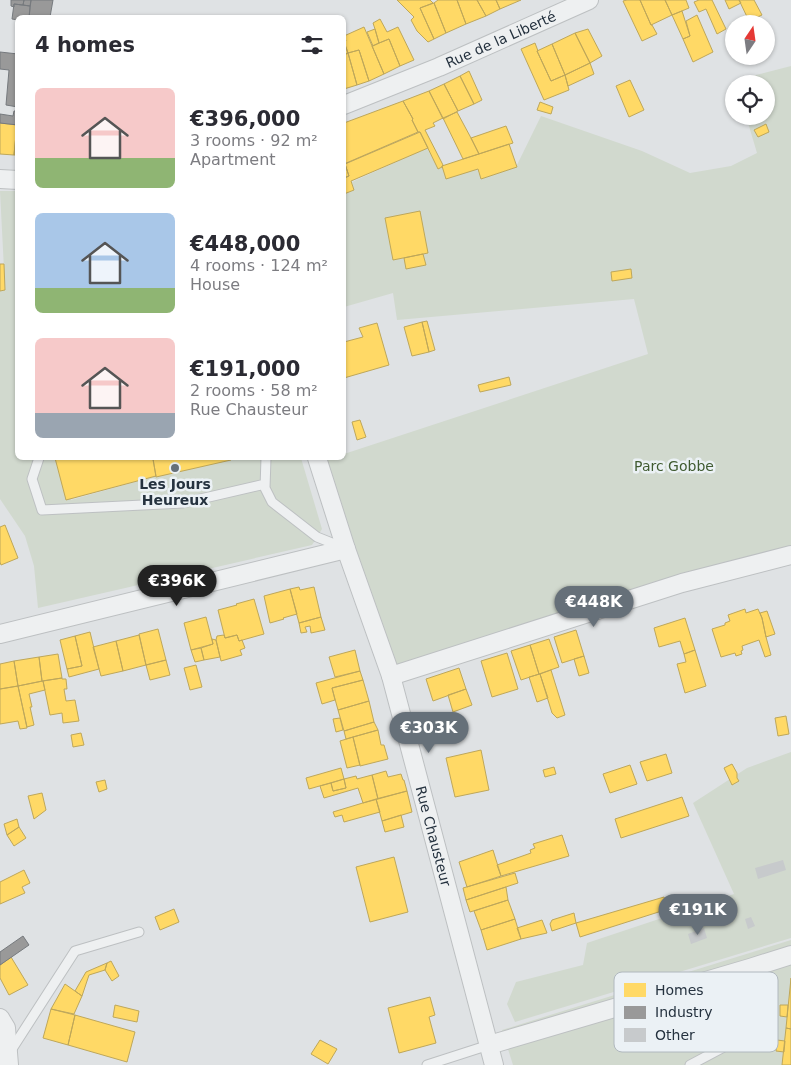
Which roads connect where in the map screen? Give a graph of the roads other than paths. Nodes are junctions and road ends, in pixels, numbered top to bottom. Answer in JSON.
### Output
{"nodes":[{"id":1,"x":589,"y":0,"type":"edge"},
{"id":2,"x":560,"y":5,"type":"edge"},
{"id":3,"x":346,"y":104,"type":"edge"},
{"id":4,"x":0,"y":179,"type":"edge"},
{"id":5,"x":15,"y":180,"type":"edge"},
{"id":6,"x":38,"y":460,"type":"edge"},
{"id":7,"x":266,"y":460,"type":"edge"},
{"id":8,"x":318,"y":460,"type":"edge"},
{"id":9,"x":265,"y":484,"type":"junction"},
{"id":10,"x":346,"y":549,"type":"junction"},
{"id":11,"x":791,"y":555,"type":"edge"},
{"id":12,"x":0,"y":634,"type":"edge"},
{"id":13,"x":391,"y":676,"type":"junction"},
{"id":14,"x":140,"y":932,"type":"dead end"},
{"id":15,"x":791,"y":955,"type":"edge"},
{"id":16,"x":750,"y":968,"type":"junction"},
{"id":17,"x":736,"y":972,"type":"edge"},
{"id":18,"x":751,"y":972,"type":"edge"},
{"id":19,"x":614,"y":1008,"type":"edge"},
{"id":20,"x":0,"y":1018,"type":"edge"},
{"id":21,"x":489,"y":1045,"type":"junction"},
{"id":22,"x":714,"y":1052,"type":"edge"},
{"id":23,"x":9,"y":1060,"type":"edge"},
{"id":24,"x":427,"y":1065,"type":"edge"},
{"id":25,"x":494,"y":1065,"type":"edge"},
{"id":26,"x":690,"y":1065,"type":"edge"}],
"edges":[{"from":1,"to":2,"type":"street","name":"Rue de la Liberté"},
{"from":2,"to":3,"type":"street","name":"Rue de la Liberté"},
{"from":4,"to":5,"type":"street"},
{"from":6,"to":9,"type":"lane"},
{"from":7,"to":9,"type":"lane"},
{"from":8,"to":10,"type":"street","name":"Rue Chausteur"},
{"from":9,"to":10,"type":"lane"},
{"from":10,"to":12,"type":"street"},
{"from":10,"to":13,"type":"street","name":"Rue Chausteur"},
{"from":11,"to":13,"type":"street"},
{"from":13,"to":21,"type":"street","name":"Rue Chausteur"},
{"from":14,"to":23,"type":"lane"},
{"from":15,"to":16,"type":"street"},
{"from":16,"to":17,"type":"street"},
{"from":16,"to":18,"type":"lane"},
{"from":19,"to":21,"type":"street"},
{"from":20,"to":23,"type":"street"},
{"from":21,"to":24,"type":"lane"},
{"from":21,"to":25,"type":"street","name":"Rue Chausteur"},
{"from":22,"to":26,"type":"lane"}]}
